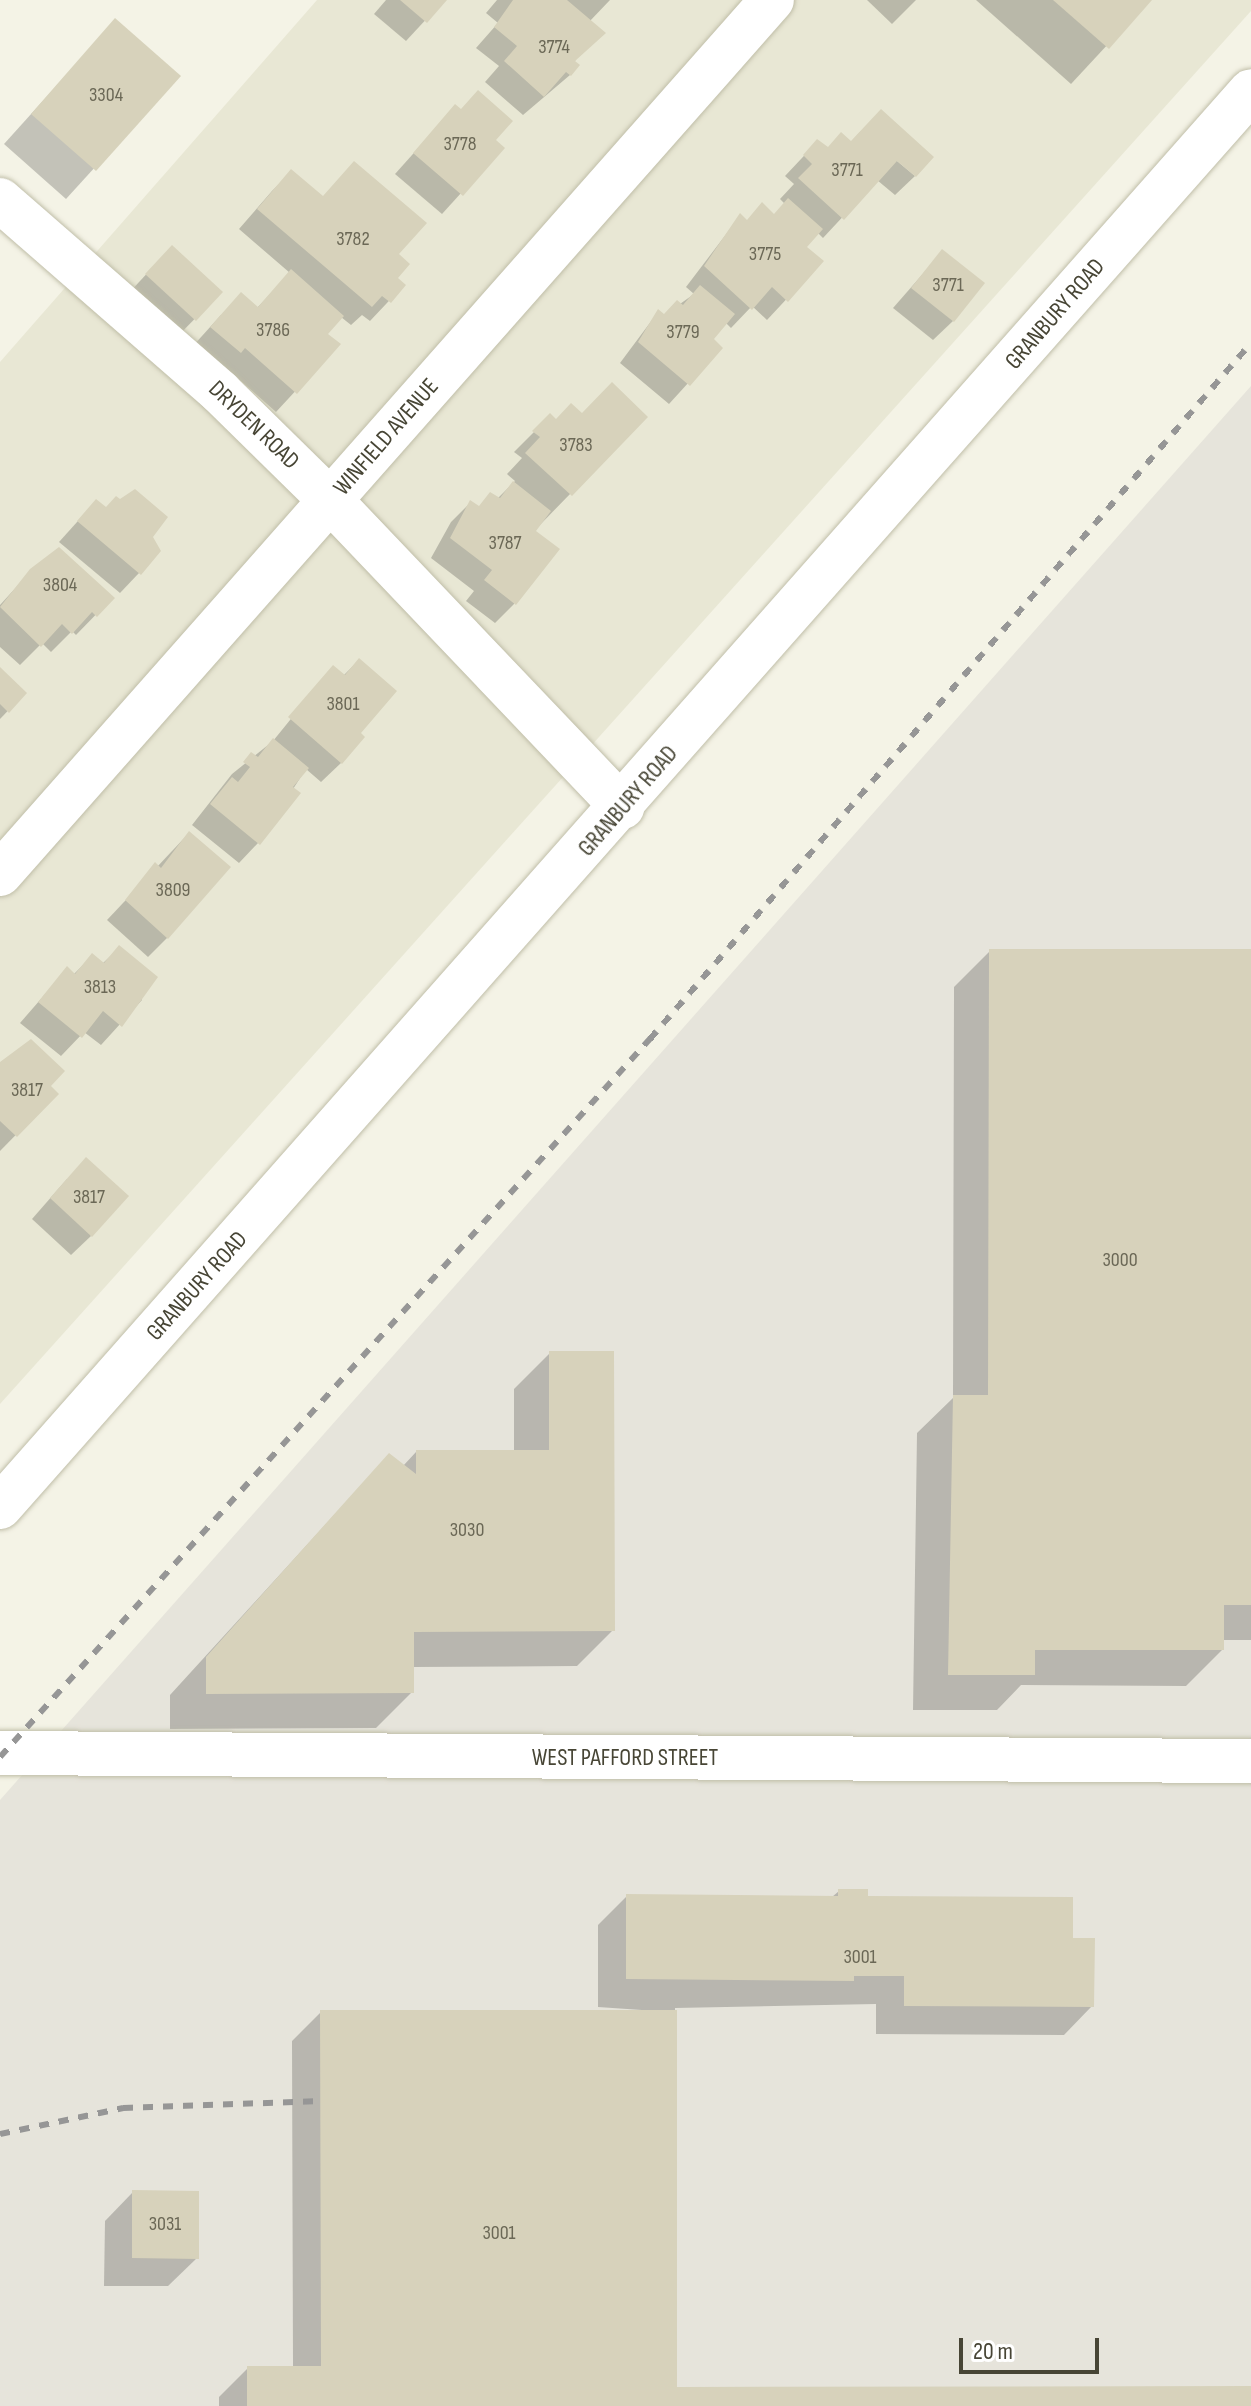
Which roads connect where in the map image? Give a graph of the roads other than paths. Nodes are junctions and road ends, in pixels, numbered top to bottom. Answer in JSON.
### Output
{"nodes":[{"id":1,"x":772,"y":0,"type":"edge"},
{"id":2,"x":1251,"y":91,"type":"edge"},
{"id":3,"x":0,"y":200,"type":"edge"},
{"id":4,"x":330,"y":500,"type":"junction"},
{"id":5,"x":622,"y":807,"type":"junction"},
{"id":6,"x":0,"y":874,"type":"edge"},
{"id":7,"x":0,"y":1507,"type":"edge"},
{"id":8,"x":0,"y":1753,"type":"edge"},
{"id":9,"x":1251,"y":1761,"type":"edge"}],
"edges":[{"from":1,"to":4,"type":"street","name":"WINFIELD AVENUE"},
{"from":2,"to":5,"type":"street","name":"GRANBURY ROAD"},
{"from":3,"to":4,"type":"street","name":"DRYDEN ROAD"},
{"from":4,"to":5,"type":"street","name":"DRYDEN ROAD"},
{"from":4,"to":6,"type":"street","name":"WINFIELD AVENUE"},
{"from":5,"to":7,"type":"street","name":"GRANBURY ROAD"},
{"from":8,"to":9,"type":"street","name":"WEST PAFFORD STREET"}]}
